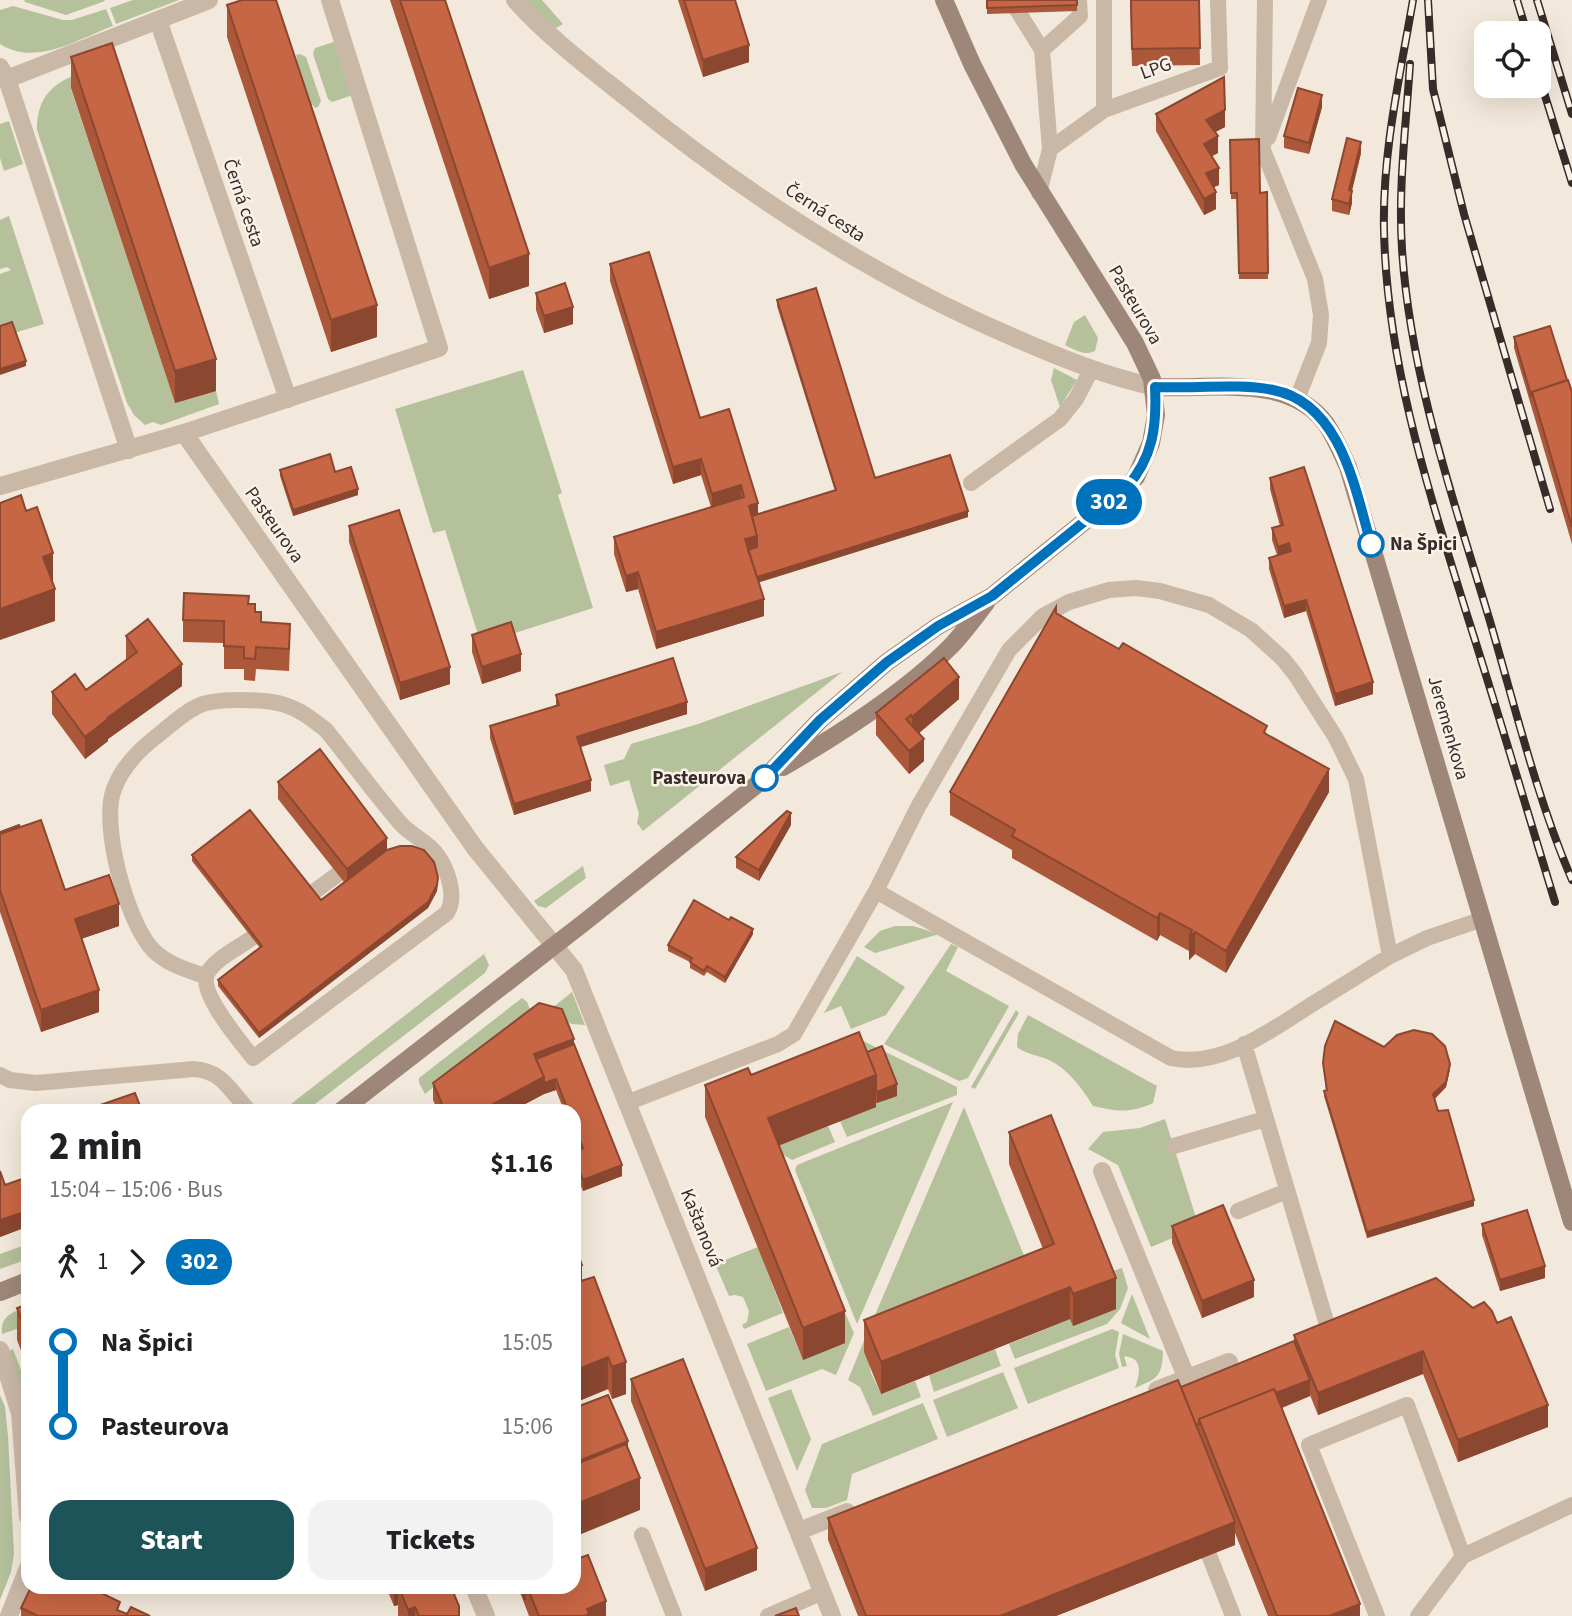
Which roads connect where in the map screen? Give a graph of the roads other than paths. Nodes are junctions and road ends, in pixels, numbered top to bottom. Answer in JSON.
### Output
{"nodes":[{"id":1,"x":209,"y":0,"type":"edge"},
{"id":2,"x":330,"y":0,"type":"edge"},
{"id":3,"x":515,"y":0,"type":"edge"},
{"id":4,"x":944,"y":0,"type":"edge"},
{"id":5,"x":1011,"y":0,"type":"edge"},
{"id":6,"x":1079,"y":0,"type":"edge"},
{"id":7,"x":1104,"y":0,"type":"edge"},
{"id":8,"x":1219,"y":0,"type":"edge"},
{"id":9,"x":1265,"y":0,"type":"edge"},
{"id":10,"x":1319,"y":0,"type":"edge"},
{"id":11,"x":158,"y":20,"type":"junction"},
{"id":12,"x":1042,"y":50,"type":"junction"},
{"id":13,"x":3,"y":73,"type":"edge"},
{"id":14,"x":1104,"y":110,"type":"junction"},
{"id":15,"x":1050,"y":149,"type":"junction"},
{"id":16,"x":1263,"y":150,"type":"junction"},
{"id":17,"x":1039,"y":193,"type":"junction"},
{"id":18,"x":1090,"y":370,"type":"junction"},
{"id":19,"x":1155,"y":387,"type":"junction"},
{"id":20,"x":288,"y":399,"type":"junction"},
{"id":21,"x":1297,"y":399,"type":"junction"},
{"id":22,"x":184,"y":433,"type":"junction"},
{"id":23,"x":129,"y":450,"type":"junction"},
{"id":24,"x":971,"y":483,"type":"dead end"},
{"id":25,"x":0,"y":486,"type":"edge"},
{"id":26,"x":992,"y":596,"type":"junction"},
{"id":27,"x":765,"y":778,"type":"junction"},
{"id":28,"x":403,"y":826,"type":"junction"},
{"id":29,"x":387,"y":838,"type":"edge"},
{"id":30,"x":338,"y":874,"type":"edge"},
{"id":31,"x":876,"y":891,"type":"junction"},
{"id":32,"x":311,"y":894,"type":"edge"},
{"id":33,"x":1483,"y":919,"type":"junction"},
{"id":34,"x":252,"y":938,"type":"edge"},
{"id":35,"x":555,"y":945,"type":"junction"},
{"id":36,"x":1390,"y":956,"type":"junction"},
{"id":37,"x":205,"y":976,"type":"junction"},
{"id":38,"x":1244,"y":1044,"type":"junction"},
{"id":39,"x":0,"y":1075,"type":"edge"},
{"id":40,"x":629,"y":1102,"type":"junction"},
{"id":41,"x":243,"y":1104,"type":"edge"},
{"id":42,"x":350,"y":1104,"type":"edge"},
{"id":43,"x":1265,"y":1118,"type":"junction"},
{"id":44,"x":1174,"y":1146,"type":"dead end"},
{"id":45,"x":1102,"y":1171,"type":"dead end"},
{"id":46,"x":1287,"y":1191,"type":"junction"},
{"id":47,"x":1238,"y":1211,"type":"dead end"},
{"id":48,"x":1572,"y":1222,"type":"edge"},
{"id":49,"x":21,"y":1284,"type":"edge"},
{"id":50,"x":0,"y":1292,"type":"edge"},
{"id":51,"x":1328,"y":1328,"type":"edge"},
{"id":52,"x":0,"y":1350,"type":"edge"},
{"id":53,"x":1229,"y":1362,"type":"dead end"},
{"id":54,"x":1187,"y":1379,"type":"junction"},
{"id":55,"x":1139,"y":1397,"type":"edge"},
{"id":56,"x":21,"y":1425,"type":"edge"},
{"id":57,"x":1572,"y":1505,"type":"edge"},
{"id":58,"x":862,"y":1506,"type":"edge"},
{"id":59,"x":799,"y":1531,"type":"junction"},
{"id":60,"x":642,"y":1535,"type":"dead end"},
{"id":61,"x":1209,"y":1555,"type":"edge"},
{"id":62,"x":1463,"y":1556,"type":"junction"},
{"id":63,"x":21,"y":1586,"type":"edge"},
{"id":64,"x":823,"y":1592,"type":"junction"},
{"id":65,"x":477,"y":1594,"type":"edge"},
{"id":66,"x":9,"y":1616,"type":"edge"},
{"id":67,"x":486,"y":1616,"type":"edge"},
{"id":68,"x":674,"y":1616,"type":"edge"},
{"id":69,"x":768,"y":1616,"type":"edge"},
{"id":70,"x":832,"y":1616,"type":"edge"},
{"id":71,"x":1233,"y":1616,"type":"edge"},
{"id":72,"x":1377,"y":1616,"type":"edge"},
{"id":73,"x":1418,"y":1616,"type":"edge"}],
"edges":[{"from":1,"to":11,"type":"street"},
{"from":2,"to":20,"type":"street"},
{"from":3,"to":18,"type":"street","name":"Černá cesta"},
{"from":4,"to":17,"type":"main road","name":"Pasteurova"},
{"from":5,"to":12,"type":"lane"},
{"from":6,"to":12,"type":"lane"},
{"from":7,"to":14,"type":"lane"},
{"from":8,"to":14,"type":"lane","name":"LPG"},
{"from":9,"to":16,"type":"lane"},
{"from":10,"to":16,"type":"lane"},
{"from":11,"to":13,"type":"street"},
{"from":11,"to":20,"type":"street","name":"Černá cesta"},
{"from":12,"to":15,"type":"lane"},
{"from":13,"to":23,"type":"street"},
{"from":14,"to":15,"type":"lane","name":"LPG"},
{"from":15,"to":17,"type":"lane"},
{"from":16,"to":21,"type":"lane"},
{"from":17,"to":19,"type":"main road","name":"Pasteurova"},
{"from":18,"to":19,"type":"street","name":"Černá cesta"},
{"from":18,"to":24,"type":"lane"},
{"from":19,"to":21,"type":"main road","name":"Jeremenkova"},
{"from":19,"to":26,"type":"main road","name":"Pasteurova"},
{"from":20,"to":22,"type":"street"},
{"from":21,"to":33,"type":"main road","name":"Jeremenkova"},
{"from":22,"to":23,"type":"street"},
{"from":22,"to":35,"type":"street","name":"Pasteurova"},
{"from":23,"to":25,"type":"street"},
{"from":26,"to":27,"type":"main road","name":"Pasteurova"},
{"from":26,"to":27,"type":"main road","name":"Pasteurova"},
{"from":27,"to":35,"type":"main road","name":"Pasteurova"},
{"from":28,"to":29,"type":"lane"},
{"from":28,"to":37,"type":"lane"},
{"from":28,"to":37,"type":"lane"},
{"from":30,"to":32,"type":"lane"},
{"from":31,"to":36,"type":"lane"},
{"from":31,"to":38,"type":"lane"},
{"from":31,"to":40,"type":"lane"},
{"from":33,"to":36,"type":"lane"},
{"from":33,"to":48,"type":"main road","name":"Jeremenkova"},
{"from":34,"to":37,"type":"lane"},
{"from":35,"to":40,"type":"street","name":"Kaštanová"},
{"from":35,"to":42,"type":"main road","name":"Pasteurova"},
{"from":36,"to":38,"type":"lane"},
{"from":38,"to":43,"type":"lane"},
{"from":39,"to":41,"type":"lane"},
{"from":40,"to":59,"type":"street","name":"Kaštanová"},
{"from":43,"to":44,"type":"lane"},
{"from":43,"to":46,"type":"lane"},
{"from":45,"to":54,"type":"street"},
{"from":46,"to":47,"type":"lane"},
{"from":46,"to":51,"type":"lane"},
{"from":49,"to":50,"type":"main road"},
{"from":52,"to":56,"type":"street"},
{"from":53,"to":54,"type":"street"},
{"from":54,"to":55,"type":"street"},
{"from":57,"to":62,"type":"lane"},
{"from":58,"to":59,"type":"street"},
{"from":59,"to":64,"type":"street","name":"Kaštanová"},
{"from":60,"to":68,"type":"lane"},
{"from":61,"to":71,"type":"lane"},
{"from":62,"to":72,"type":"lane"},
{"from":62,"to":73,"type":"lane"},
{"from":63,"to":66,"type":"street"},
{"from":64,"to":69,"type":"lane"},
{"from":64,"to":70,"type":"street","name":"Kaštanová"},
{"from":65,"to":67,"type":"street"}]}
